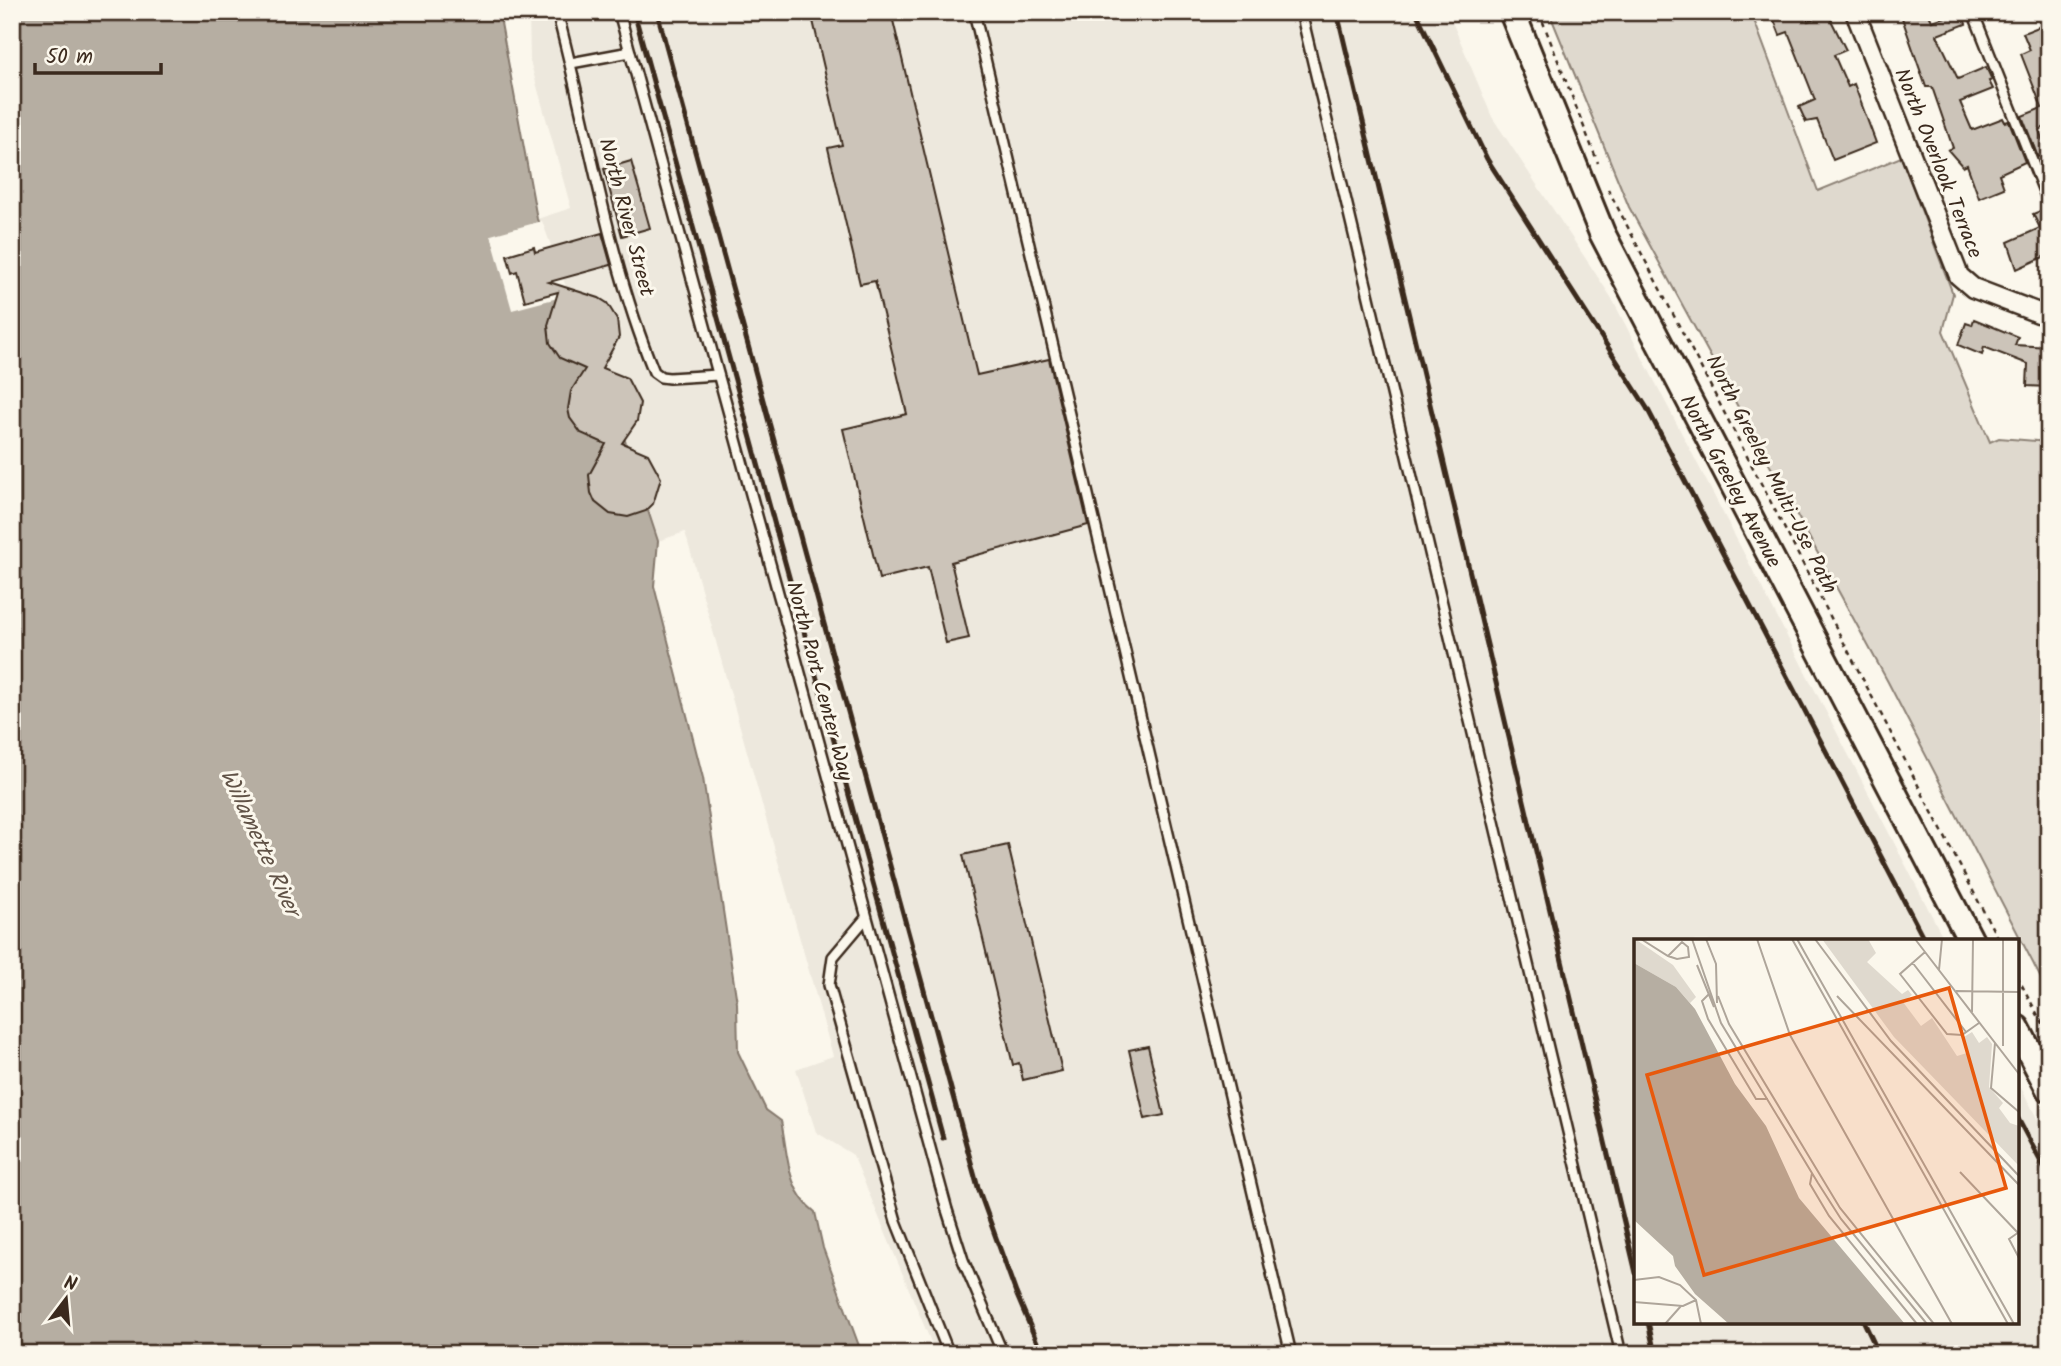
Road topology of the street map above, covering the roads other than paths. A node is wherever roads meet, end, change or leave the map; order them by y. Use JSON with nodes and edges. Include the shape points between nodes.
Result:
{"nodes":[{"id":1,"x":557,"y":12,"type":"edge"},
{"id":2,"x":619,"y":12,"type":"edge"},
{"id":3,"x":974,"y":12,"type":"edge"},
{"id":4,"x":1301,"y":12,"type":"edge"},
{"id":5,"x":1512,"y":12,"type":"edge"},
{"id":6,"x":1855,"y":12,"type":"edge"},
{"id":7,"x":1973,"y":12,"type":"edge"},
{"id":8,"x":630,"y":52,"type":"junction"},
{"id":9,"x":571,"y":63,"type":"junction"},
{"id":10,"x":2049,"y":204,"type":"edge"},
{"id":11,"x":2049,"y":317,"type":"edge"},
{"id":12,"x":718,"y":375,"type":"junction"},
{"id":13,"x":866,"y":918,"type":"junction"},
{"id":14,"x":1970,"y":939,"type":"edge"},
{"id":15,"x":2019,"y":1032,"type":"edge"},
{"id":16,"x":2049,"y":1089,"type":"edge"},
{"id":17,"x":949,"y":1354,"type":"edge"},
{"id":18,"x":1003,"y":1354,"type":"edge"},
{"id":19,"x":1292,"y":1354,"type":"edge"},
{"id":20,"x":1621,"y":1354,"type":"edge"}],
"edges":[{"from":1,"to":9,"type":"lane"},
{"from":2,"to":8,"type":"lane","name":"North Port Center Way"},
{"from":3,"to":19,"type":"lane"},
{"from":4,"to":20,"type":"lane"},
{"from":5,"to":14,"type":"main road","name":"North Greeley Avenue","via":[[1602,233]]},
{"from":6,"to":11,"type":"street","name":"North Overlook Terrace","via":[[1959,276],[1973,288]]},
{"from":7,"to":10,"type":"lane"},
{"from":8,"to":9,"type":"lane"},
{"from":8,"to":12,"type":"lane","name":"North Port Center Way"},
{"from":9,"to":12,"type":"lane","name":"North River Street","via":[[595,180],[654,372],[669,378]]},
{"from":12,"to":13,"type":"lane","name":"North Port Center Way"},
{"from":13,"to":17,"type":"lane","via":[[833,957],[829,985],[896,1221]]},
{"from":13,"to":18,"type":"lane","name":"North Port Center Way","via":[[955,1238]]},
{"from":15,"to":16,"type":"main road"}]}
